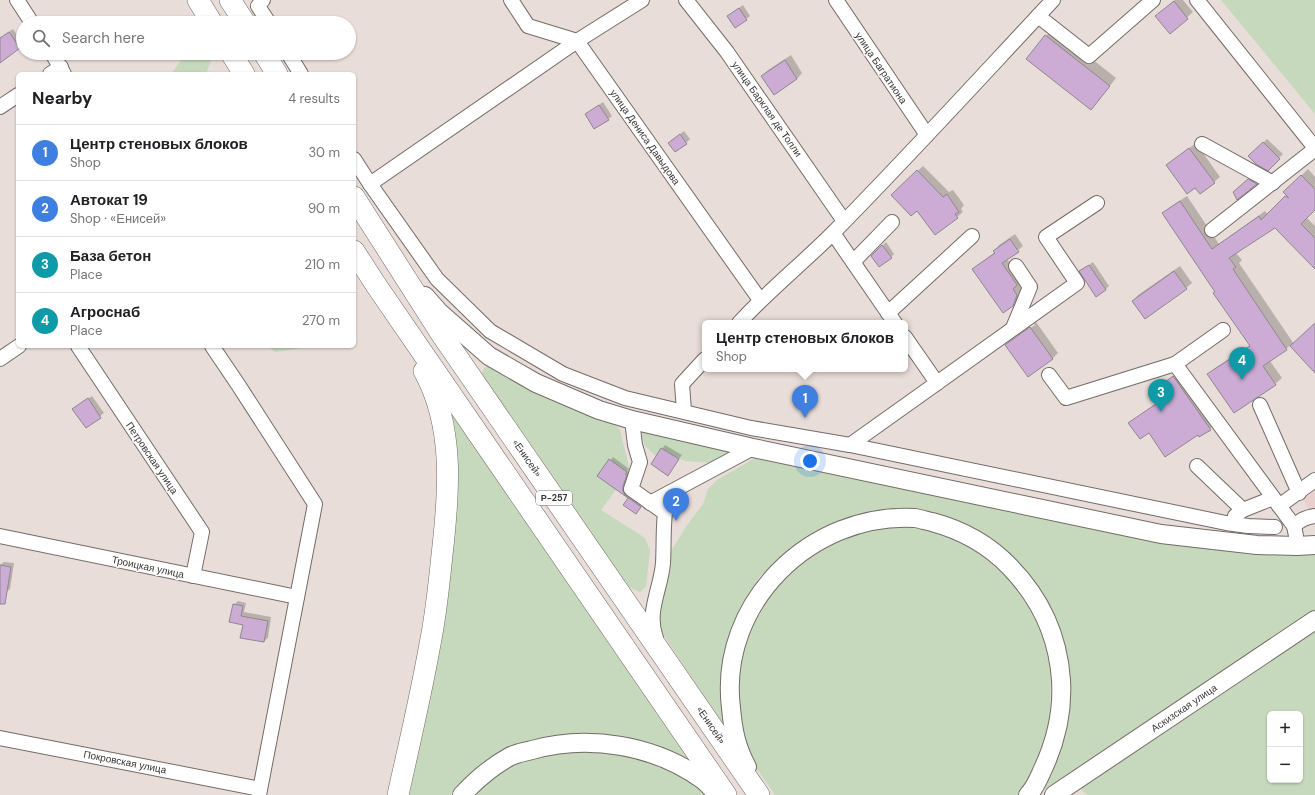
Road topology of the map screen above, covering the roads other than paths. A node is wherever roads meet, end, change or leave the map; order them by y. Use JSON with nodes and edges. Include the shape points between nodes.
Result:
{"nodes":[{"id":1,"x":17,"y":0,"type":"edge"},
{"id":2,"x":198,"y":0,"type":"edge"},
{"id":3,"x":230,"y":0,"type":"edge"},
{"id":4,"x":263,"y":0,"type":"edge"},
{"id":5,"x":511,"y":0,"type":"edge"},
{"id":6,"x":642,"y":0,"type":"edge"},
{"id":7,"x":686,"y":0,"type":"edge"},
{"id":8,"x":836,"y":0,"type":"edge"},
{"id":9,"x":1053,"y":0,"type":"edge"},
{"id":10,"x":1153,"y":0,"type":"edge"},
{"id":11,"x":1197,"y":0,"type":"edge"},
{"id":12,"x":27,"y":16,"type":"edge"},
{"id":13,"x":208,"y":16,"type":"edge"},
{"id":14,"x":240,"y":16,"type":"edge"},
{"id":15,"x":264,"y":16,"type":"edge"},
{"id":16,"x":1038,"y":16,"type":"junction"},
{"id":17,"x":577,"y":41,"type":"junction"},
{"id":18,"x":54,"y":60,"type":"edge"},
{"id":19,"x":235,"y":60,"type":"edge"},
{"id":20,"x":268,"y":60,"type":"edge"},
{"id":21,"x":292,"y":60,"type":"edge"},
{"id":22,"x":58,"y":72,"type":"edge"},
{"id":23,"x":243,"y":72,"type":"edge"},
{"id":24,"x":276,"y":72,"type":"edge"},
{"id":25,"x":300,"y":72,"type":"edge"},
{"id":26,"x":16,"y":96,"type":"edge"},
{"id":27,"x":0,"y":107,"type":"edge"},
{"id":28,"x":927,"y":136,"type":"junction"},
{"id":29,"x":1202,"y":144,"type":"dead end"},
{"id":30,"x":1315,"y":149,"type":"edge"},
{"id":31,"x":356,"y":167,"type":"edge"},
{"id":32,"x":1273,"y":182,"type":"junction"},
{"id":33,"x":362,"y":191,"type":"edge"},
{"id":34,"x":1096,"y":203,"type":"dead end"},
{"id":35,"x":844,"y":221,"type":"junction"},
{"id":36,"x":892,"y":222,"type":"dead end"},
{"id":37,"x":1212,"y":230,"type":"dead end"},
{"id":38,"x":833,"y":233,"type":"junction"},
{"id":39,"x":972,"y":236,"type":"dead end"},
{"id":40,"x":356,"y":254,"type":"edge"},
{"id":41,"x":392,"y":258,"type":"junction"},
{"id":42,"x":853,"y":262,"type":"junction"},
{"id":43,"x":1016,"y":266,"type":"dead end"},
{"id":44,"x":376,"y":285,"type":"junction"},
{"id":45,"x":760,"y":300,"type":"junction"},
{"id":46,"x":892,"y":318,"type":"edge"},
{"id":47,"x":741,"y":320,"type":"edge"},
{"id":48,"x":1013,"y":328,"type":"junction"},
{"id":49,"x":1223,"y":330,"type":"dead end"},
{"id":50,"x":908,"y":341,"type":"edge"},
{"id":51,"x":16,"y":348,"type":"edge"},
{"id":52,"x":79,"y":348,"type":"edge"},
{"id":53,"x":213,"y":348,"type":"edge"},
{"id":54,"x":0,"y":359,"type":"edge"},
{"id":55,"x":702,"y":362,"type":"edge"},
{"id":56,"x":1175,"y":364,"type":"junction"},
{"id":57,"x":1048,"y":375,"type":"dead end"},
{"id":58,"x":937,"y":383,"type":"junction"},
{"id":59,"x":1260,"y":405,"type":"dead end"},
{"id":60,"x":684,"y":411,"type":"junction"},
{"id":61,"x":632,"y":420,"type":"junction"},
{"id":62,"x":850,"y":445,"type":"junction"},
{"id":63,"x":753,"y":448,"type":"junction"},
{"id":64,"x":1197,"y":466,"type":"dead end"},
{"id":65,"x":1315,"y":480,"type":"edge"},
{"id":66,"x":1299,"y":493,"type":"junction"},
{"id":67,"x":1276,"y":502,"type":"junction"},
{"id":68,"x":650,"y":504,"type":"junction"},
{"id":69,"x":1243,"y":510,"type":"junction"},
{"id":70,"x":1315,"y":516,"type":"edge"},
{"id":71,"x":1226,"y":523,"type":"junction"},
{"id":72,"x":1294,"y":526,"type":"junction"},
{"id":73,"x":1275,"y":527,"type":"junction"},
{"id":74,"x":0,"y":536,"type":"edge"},
{"id":75,"x":1315,"y":544,"type":"edge"},
{"id":76,"x":1258,"y":545,"type":"junction"},
{"id":77,"x":1296,"y":546,"type":"junction"},
{"id":78,"x":193,"y":576,"type":"junction"},
{"id":79,"x":297,"y":597,"type":"junction"},
{"id":80,"x":1315,"y":620,"type":"edge"},
{"id":81,"x":664,"y":657,"type":"junction"},
{"id":82,"x":0,"y":738,"type":"edge"},
{"id":83,"x":256,"y":790,"type":"edge"},
{"id":84,"x":398,"y":795,"type":"edge"},
{"id":85,"x":462,"y":795,"type":"edge"},
{"id":86,"x":718,"y":795,"type":"edge"},
{"id":87,"x":726,"y":795,"type":"edge"},
{"id":88,"x":759,"y":795,"type":"edge"},
{"id":89,"x":764,"y":795,"type":"edge"},
{"id":90,"x":1028,"y":795,"type":"edge"},
{"id":91,"x":1054,"y":795,"type":"edge"}],
"edges":[{"from":1,"to":12,"type":"street"},
{"from":2,"to":13,"type":"highway"},
{"from":3,"to":14,"type":"highway"},
{"from":4,"to":15,"type":"street","via":[[258,6]]},
{"from":5,"to":17,"type":"street","via":[[528,26]]},
{"from":6,"to":17,"type":"street"},
{"from":7,"to":35,"type":"street","name":"улица Барклая де Толли","via":[[727,52]]},
{"from":8,"to":28,"type":"street","name":"улица Багратиона"},
{"from":9,"to":16,"type":"street"},
{"from":10,"to":16,"type":"street","via":[[1089,56]]},
{"from":11,"to":30,"type":"street"},
{"from":16,"to":28,"type":"street"},
{"from":17,"to":33,"type":"street"},
{"from":17,"to":45,"type":"street","name":"улица Дениса Давыдова"},
{"from":18,"to":22,"type":"street"},
{"from":19,"to":23,"type":"highway"},
{"from":20,"to":24,"type":"highway"},
{"from":21,"to":25,"type":"street"},
{"from":26,"to":27,"type":"street"},
{"from":28,"to":35,"type":"street"},
{"from":29,"to":32,"type":"street"},
{"from":30,"to":32,"type":"street"},
{"from":31,"to":33,"type":"street"},
{"from":32,"to":37,"type":"street"},
{"from":33,"to":41,"type":"highway","name":"«Енисей»","number":"Р-257"},
{"from":33,"to":60,"type":"street","via":[[436,279],[490,331],[563,374],[625,398]]},
{"from":34,"to":48,"type":"street","via":[[1046,237],[1077,283]]},
{"from":35,"to":38,"type":"street"},
{"from":36,"to":42,"type":"street"},
{"from":38,"to":42,"type":"street"},
{"from":38,"to":45,"type":"street"},
{"from":39,"to":46,"type":"street"},
{"from":40,"to":44,"type":"highway","number":"Р-257"},
{"from":41,"to":61,"type":"main road","via":[[439,312],[489,356],[536,383],[599,410]]},
{"from":41,"to":81,"type":"highway","name":"«Енисей»","number":"Р-257","via":[[442,335]]},
{"from":42,"to":46,"type":"street"},
{"from":43,"to":48,"type":"street","via":[[1030,287]]},
{"from":44,"to":84,"type":"highway","via":[[431,385],[441,419],[448,464],[447,510],[430,645]]},
{"from":44,"to":87,"type":"highway","number":"Р-257"},
{"from":45,"to":47,"type":"street"},
{"from":48,"to":58,"type":"street"},
{"from":49,"to":56,"type":"street"},
{"from":50,"to":58,"type":"street"},
{"from":51,"to":54,"type":"street"},
{"from":52,"to":78,"type":"street","name":"Петровская улица","via":[[202,532]]},
{"from":53,"to":79,"type":"street","via":[[315,504]]},
{"from":55,"to":60,"type":"street","via":[[682,384]]},
{"from":56,"to":57,"type":"street","via":[[1066,398]]},
{"from":56,"to":67,"type":"street"},
{"from":58,"to":62,"type":"street"},
{"from":59,"to":66,"type":"street"},
{"from":60,"to":62,"type":"street","via":[[751,428]]},
{"from":61,"to":63,"type":"main road"},
{"from":61,"to":68,"type":"street","via":[[640,462],[631,489]]},
{"from":62,"to":71,"type":"street"},
{"from":63,"to":68,"type":"street"},
{"from":63,"to":76,"type":"main road","via":[[1161,534]]},
{"from":64,"to":69,"type":"street"},
{"from":65,"to":66,"type":"street"},
{"from":66,"to":67,"type":"street"},
{"from":67,"to":69,"type":"street"},
{"from":67,"to":72,"type":"street"},
{"from":67,"to":73,"type":"street","via":[[1278,518]]},
{"from":68,"to":81,"type":"street","via":[[665,513],[663,564],[652,618],[653,631]]},
{"from":69,"to":71,"type":"street"},
{"from":70,"to":72,"type":"street","via":[[1307,517]]},
{"from":71,"to":73,"type":"street"},
{"from":72,"to":77,"type":"street"},
{"from":73,"to":76,"type":"street"},
{"from":74,"to":78,"type":"street","name":"Троицкая улица"},
{"from":75,"to":77,"type":"main road"},
{"from":76,"to":77,"type":"main road"},
{"from":78,"to":79,"type":"street","name":"Троицкая улица"},
{"from":79,"to":83,"type":"street"},
{"from":80,"to":91,"type":"main road","name":"Аскизская улица"},
{"from":81,"to":88,"type":"highway","name":"«Енисей»","number":"Р-257"},
{"from":82,"to":83,"type":"street","name":"Покровская улица"},
{"from":85,"to":86,"type":"main road","via":[[478,778],[510,756],[549,745],[588,742],[631,747],[672,762],[704,780]]},
{"from":89,"to":90,"type":"main road","via":[[740,754],[733,728],[729,692],[736,643],[750,610],[770,580],[808,547],[833,533],[888,518],[917,518],[947,526],[975,540],[1001,558],[1022,580],[1040,606],[1053,634],[1060,664],[1062,696],[1058,727],[1049,756],[1033,790]]}]}
